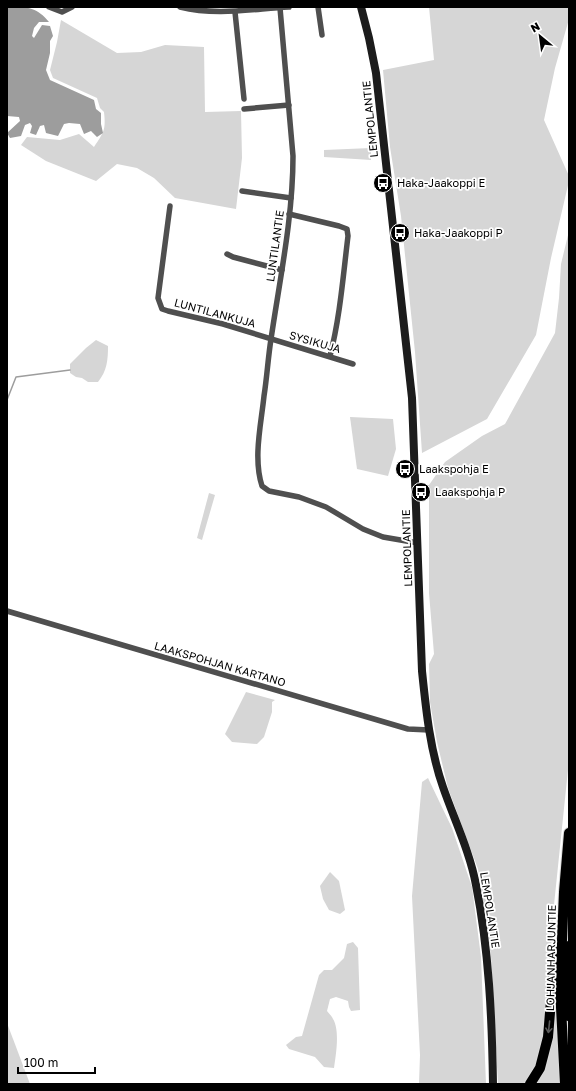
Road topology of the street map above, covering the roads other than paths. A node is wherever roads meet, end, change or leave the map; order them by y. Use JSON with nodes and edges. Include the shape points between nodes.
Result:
{"nodes":[{"id":1,"x":50,"y":7,"type":"edge"},
{"id":2,"x":72,"y":7,"type":"edge"},
{"id":3,"x":180,"y":7,"type":"edge"},
{"id":4,"x":289,"y":7,"type":"edge"},
{"id":5,"x":318,"y":7,"type":"edge"},
{"id":6,"x":361,"y":7,"type":"edge"},
{"id":7,"x":280,"y":8,"type":"edge"},
{"id":8,"x":235,"y":12,"type":"junction"},
{"id":9,"x":322,"y":35,"type":"dead end"},
{"id":10,"x":244,"y":99,"type":"dead end"},
{"id":11,"x":288,"y":105,"type":"junction"},
{"id":12,"x":244,"y":110,"type":"dead end"},
{"id":13,"x":242,"y":191,"type":"dead end"},
{"id":14,"x":291,"y":198,"type":"junction"},
{"id":15,"x":170,"y":206,"type":"dead end"},
{"id":16,"x":289,"y":214,"type":"junction"},
{"id":17,"x":227,"y":254,"type":"dead end"},
{"id":18,"x":282,"y":270,"type":"junction"},
{"id":19,"x":271,"y":339,"type":"junction"},
{"id":20,"x":330,"y":356,"type":"junction"},
{"id":21,"x":353,"y":364,"type":"dead end"},
{"id":22,"x":418,"y":543,"type":"junction"},
{"id":23,"x":7,"y":612,"type":"edge"},
{"id":24,"x":429,"y":730,"type":"junction"},
{"id":25,"x":569,"y":833,"type":"edge"},
{"id":26,"x":564,"y":892,"type":"junction"},
{"id":27,"x":569,"y":946,"type":"edge"},
{"id":28,"x":569,"y":1046,"type":"edge"},
{"id":29,"x":493,"y":1084,"type":"edge"},
{"id":30,"x":530,"y":1084,"type":"edge"},
{"id":31,"x":565,"y":1084,"type":"edge"}],
"edges":[{"from":1,"to":2,"type":"street","via":[[62,12]]},
{"from":3,"to":8,"type":"street","via":[[210,12]]},
{"from":4,"to":7,"type":"street"},
{"from":5,"to":9,"type":"street"},
{"from":6,"to":22,"type":"street","name":"LEMPOLANTIE","via":[[376,73],[409,362]]},
{"from":7,"to":8,"type":"street"},
{"from":7,"to":11,"type":"street","name":"LUNTILANTIE"},
{"from":8,"to":10,"type":"street"},
{"from":11,"to":12,"type":"street"},
{"from":11,"to":14,"type":"street","name":"LUNTILANTIE","via":[[293,156]]},
{"from":13,"to":14,"type":"street"},
{"from":14,"to":16,"type":"street","name":"LUNTILANTIE"},
{"from":15,"to":19,"type":"street","name":"LUNTILANKUJA","via":[[158,298],[162,309]]},
{"from":16,"to":18,"type":"street","name":"LUNTILANTIE"},
{"from":16,"to":20,"type":"street","via":[[347,229],[342,292]]},
{"from":17,"to":18,"type":"street"},
{"from":18,"to":19,"type":"street","name":"LUNTILANTIE"},
{"from":19,"to":20,"type":"street","name":"SYSIKUJA"},
{"from":19,"to":22,"type":"street","name":"LUNTILANTIE","via":[[258,446],[262,486],[269,491],[300,497],[326,507],[363,529],[383,537]]},
{"from":20,"to":21,"type":"street","name":"SYSIKUJA"},
{"from":22,"to":24,"type":"street","name":"LEMPOLANTIE","via":[[422,671]]},
{"from":23,"to":24,"type":"street","name":"LAAKSPOHJAN KARTANO","via":[[408,729]]},
{"from":24,"to":29,"type":"street","name":"LEMPOLANTIE","via":[[442,786],[476,883],[487,970]]},
{"from":25,"to":26,"type":"highway","name":"LOHJANHARJUNTIE"},
{"from":26,"to":30,"type":"highway","one_way":true,"via":[[559,909],[548,1037],[540,1068]]},
{"from":26,"to":31,"type":"highway","name":"LOHJANHARJUNTIE","via":[[560,988]]},
{"from":27,"to":28,"type":"highway","name":"LOHJANHARJUNTIE"}]}
